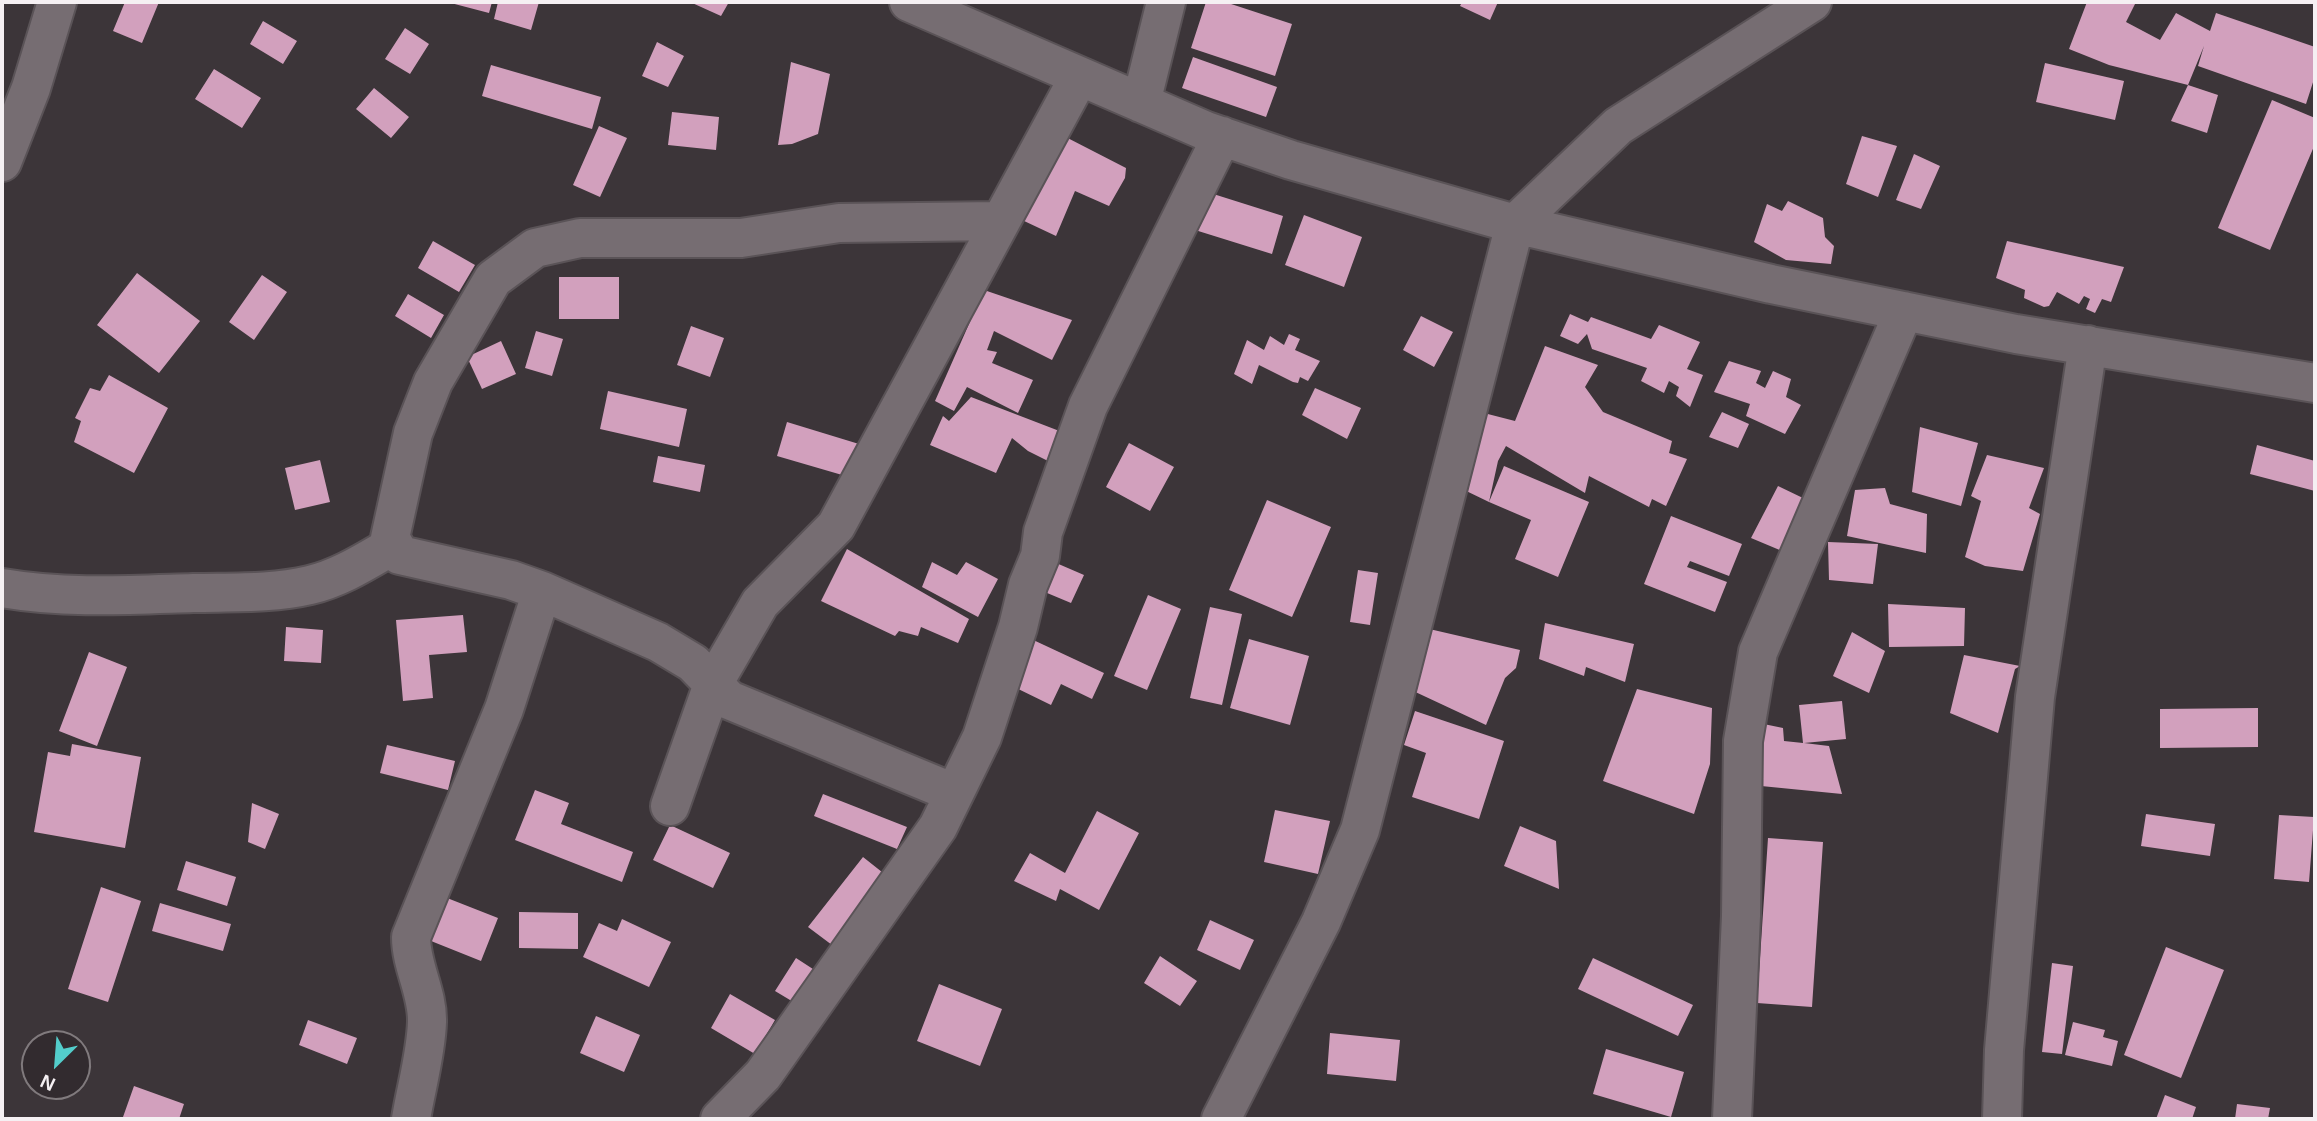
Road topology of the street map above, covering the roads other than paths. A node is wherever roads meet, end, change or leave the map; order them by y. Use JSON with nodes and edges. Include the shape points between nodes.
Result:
{"nodes":[{"id":1,"x":57,"y":2,"type":"edge"},
{"id":2,"x":909,"y":2,"type":"edge"},
{"id":3,"x":1166,"y":2,"type":"edge"},
{"id":4,"x":1812,"y":2,"type":"edge"},
{"id":5,"x":1079,"y":76,"type":"junction"},
{"id":6,"x":1141,"y":103,"type":"junction"},
{"id":7,"x":1222,"y":136,"type":"junction"},
{"id":8,"x":2,"y":162,"type":"edge"},
{"id":9,"x":999,"y":221,"type":"junction"},
{"id":10,"x":1515,"y":224,"type":"junction"},
{"id":11,"x":1904,"y":311,"type":"junction"},
{"id":12,"x":2088,"y":345,"type":"junction"},
{"id":13,"x":2315,"y":383,"type":"edge"},
{"id":14,"x":392,"y":546,"type":"junction"},
{"id":15,"x":2,"y":588,"type":"edge"},
{"id":16,"x":542,"y":591,"type":"junction"},
{"id":17,"x":713,"y":684,"type":"junction"},
{"id":18,"x":954,"y":793,"type":"junction"},
{"id":19,"x":670,"y":806,"type":"dead end"},
{"id":20,"x":411,"y":1119,"type":"edge"},
{"id":21,"x":720,"y":1119,"type":"edge"},
{"id":22,"x":1221,"y":1119,"type":"edge"},
{"id":23,"x":1732,"y":1119,"type":"edge"},
{"id":24,"x":2002,"y":1119,"type":"edge"}],
"edges":[{"from":1,"to":8,"type":"street"},
{"from":2,"to":5,"type":"street"},
{"from":3,"to":6,"type":"street"},
{"from":4,"to":10,"type":"street","via":[[1618,126]]},
{"from":5,"to":6,"type":"street"},
{"from":5,"to":9,"type":"street"},
{"from":6,"to":7,"type":"street"},
{"from":7,"to":10,"type":"street","via":[[1375,186]]},
{"from":7,"to":18,"type":"street","via":[[1088,406],[1043,532],[1041,556],[982,737]]},
{"from":9,"to":14,"type":"street","via":[[839,223],[741,238],[580,238],[535,248],[493,279],[433,382],[413,433]]},
{"from":9,"to":17,"type":"street","via":[[836,526],[760,603]]},
{"from":10,"to":11,"type":"street"},
{"from":10,"to":22,"type":"street","via":[[1360,830],[1321,922]]},
{"from":11,"to":12,"type":"street"},
{"from":11,"to":23,"type":"street","via":[[1758,652],[1743,741]]},
{"from":12,"to":13,"type":"street"},
{"from":12,"to":24,"type":"street","via":[[2035,697]]},
{"from":14,"to":15,"type":"street","via":[[348,572],[311,585],[270,591],[115,597]]},
{"from":14,"to":16,"type":"street","via":[[400,555]]},
{"from":16,"to":17,"type":"street","via":[[658,642],[693,663]]},
{"from":16,"to":20,"type":"street","via":[[504,709],[411,937],[411,956],[428,1021]]},
{"from":17,"to":18,"type":"street","via":[[729,700]]},
{"from":17,"to":19,"type":"street"},
{"from":18,"to":21,"type":"street","via":[[938,827],[771,1064]]}]}
